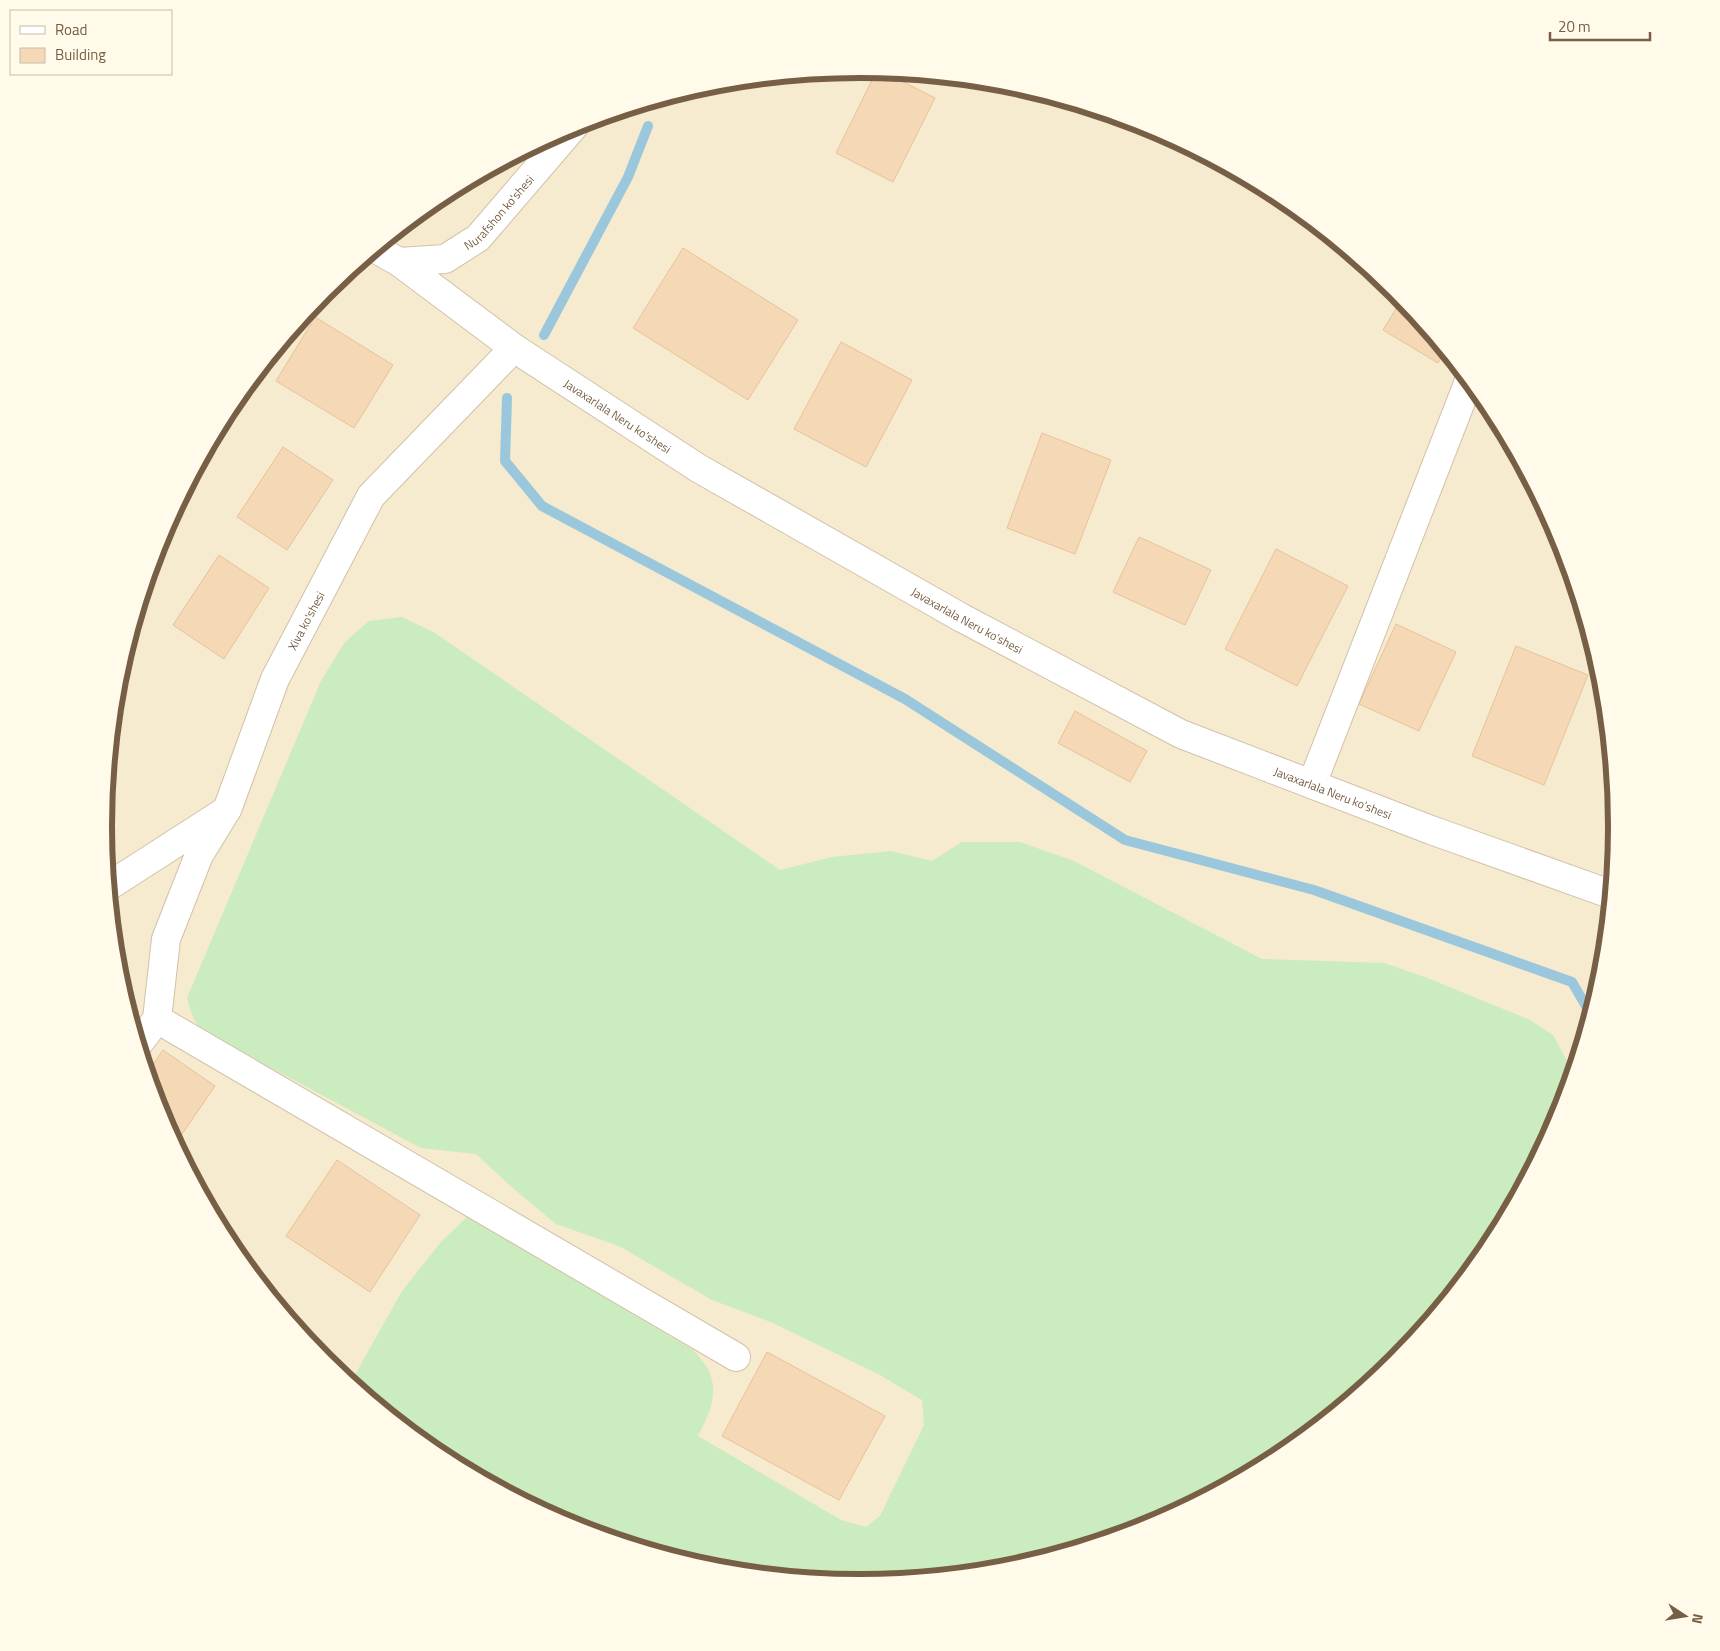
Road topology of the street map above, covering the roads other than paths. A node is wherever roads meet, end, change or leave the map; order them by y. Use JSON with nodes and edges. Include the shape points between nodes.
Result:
{"nodes":[{"id":1,"x":563,"y":139,"type":"edge"},
{"id":2,"x":387,"y":255,"type":"edge"},
{"id":3,"x":514,"y":348,"type":"junction"},
{"id":4,"x":1466,"y":388,"type":"edge"},
{"id":5,"x":1312,"y":784,"type":"junction"},
{"id":6,"x":227,"y":810,"type":"junction"},
{"id":7,"x":115,"y":882,"type":"edge"},
{"id":8,"x":1605,"y":892,"type":"edge"},
{"id":9,"x":157,"y":1019,"type":"junction"},
{"id":10,"x":143,"y":1038,"type":"edge"},
{"id":11,"x":736,"y":1357,"type":"dead end"}],
"edges":[{"from":1,"to":2,"type":"street","name":"Nurafshon ko'shesi","via":[[478,238],[445,259]]},
{"from":2,"to":3,"type":"street","name":"Javaxarlala Neru ko'shesi"},
{"from":3,"to":5,"type":"street","name":"Javaxarlala Neru ko'shesi","via":[[698,468],[962,618],[1182,734]]},
{"from":3,"to":6,"type":"street","name":"Xiva ko'shesi","via":[[371,496],[275,679]]},
{"from":4,"to":5,"type":"street"},
{"from":5,"to":8,"type":"street","name":"Javaxarlala Neru ko'shesi"},
{"from":6,"to":7,"type":"street"},
{"from":6,"to":9,"type":"street","name":"Xiva ko'shesi","via":[[199,855],[166,939]]},
{"from":9,"to":10,"type":"street"},
{"from":9,"to":11,"type":"street"}]}
